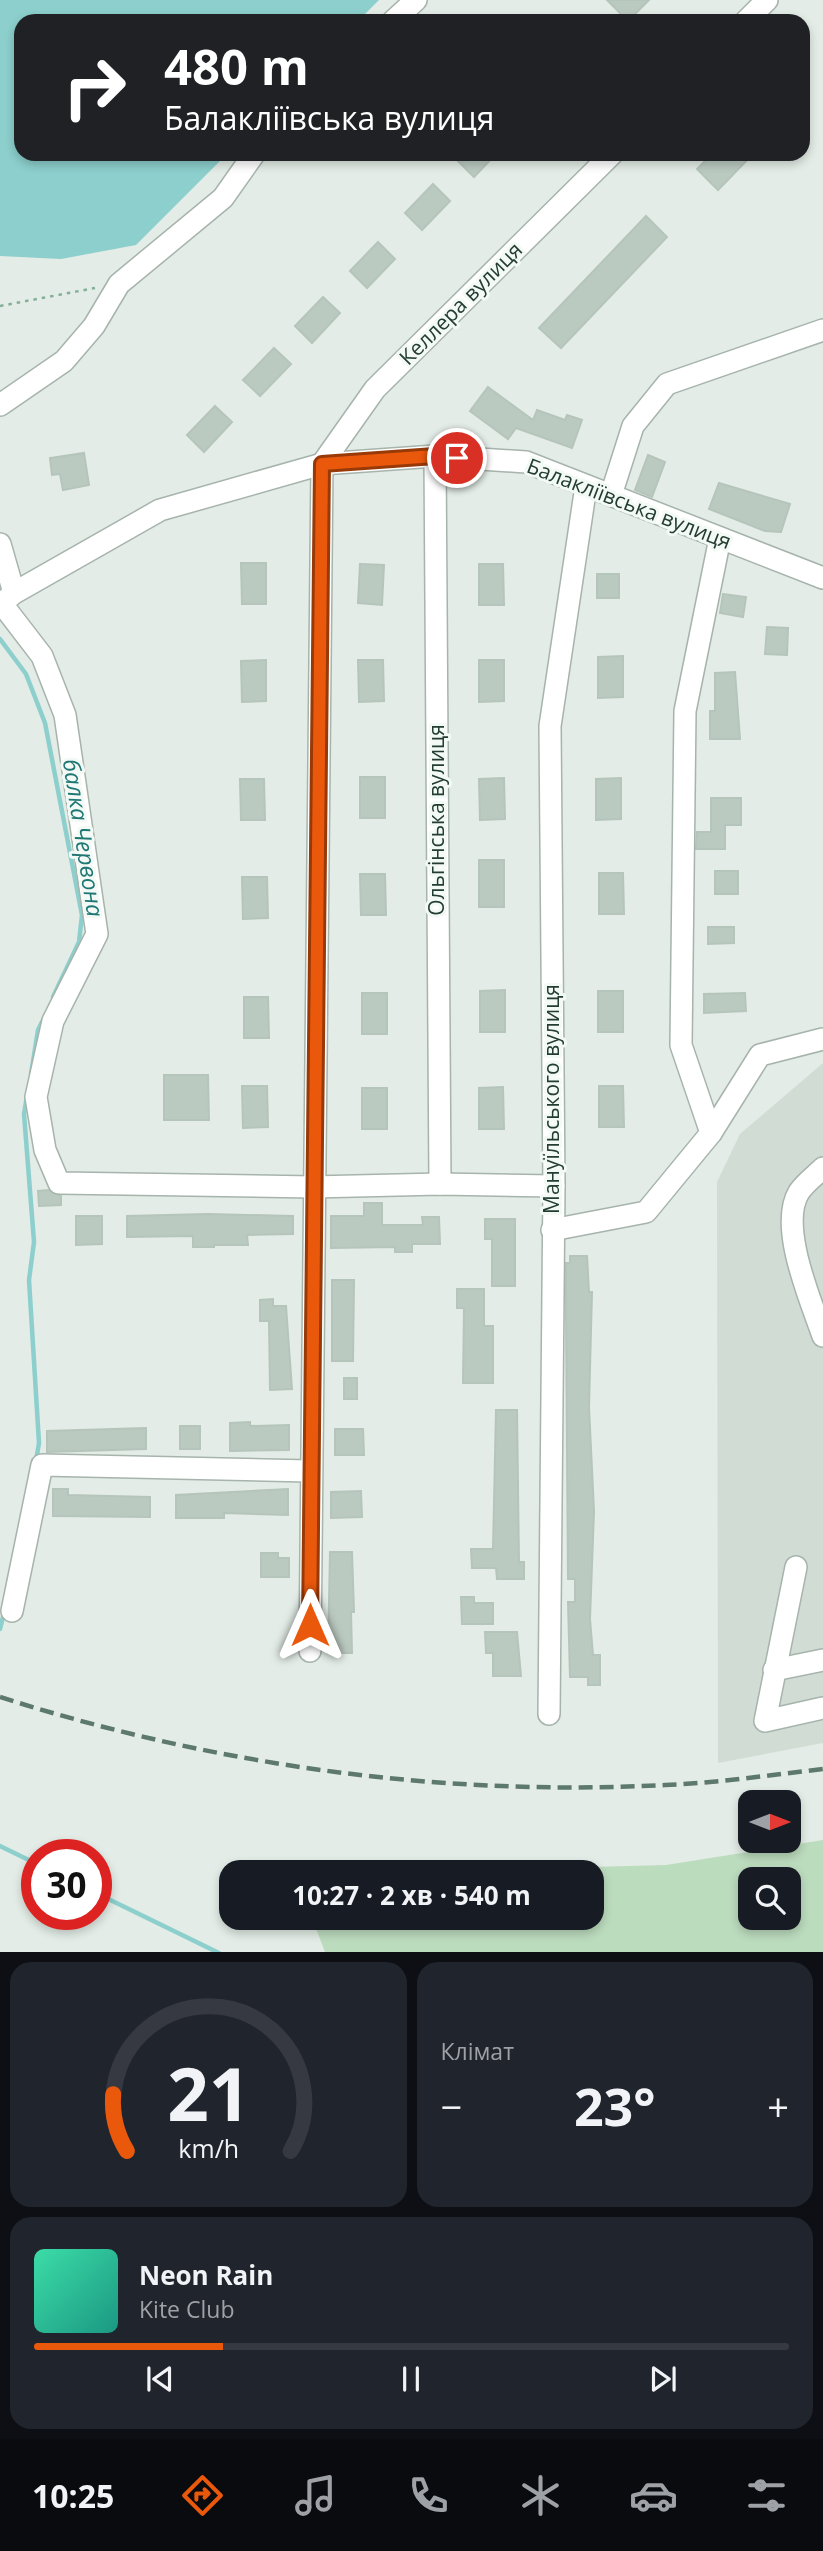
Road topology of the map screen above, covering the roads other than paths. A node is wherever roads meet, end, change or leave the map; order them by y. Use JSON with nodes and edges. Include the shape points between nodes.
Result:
{"nodes":[{"id":1,"x":416,"y":0,"type":"edge"},
{"id":2,"x":767,"y":0,"type":"edge"},
{"id":3,"x":401,"y":14,"type":"edge"},
{"id":4,"x":753,"y":14,"type":"edge"},
{"id":5,"x":249,"y":161,"type":"edge"},
{"id":6,"x":605,"y":161,"type":"edge"},
{"id":7,"x":823,"y":330,"type":"edge"},
{"id":8,"x":0,"y":405,"type":"edge"},
{"id":9,"x":435,"y":456,"type":"junction"},
{"id":10,"x":322,"y":464,"type":"junction"},
{"id":11,"x":586,"y":486,"type":"junction"},
{"id":12,"x":611,"y":495,"type":"junction"},
{"id":13,"x":720,"y":538,"type":"junction"},
{"id":14,"x":0,"y":544,"type":"edge"},
{"id":15,"x":823,"y":578,"type":"edge"},
{"id":16,"x":5,"y":601,"type":"edge"},
{"id":17,"x":823,"y":1039,"type":"edge"},
{"id":18,"x":711,"y":1133,"type":"junction"},
{"id":19,"x":823,"y":1168,"type":"edge"},
{"id":20,"x":440,"y":1184,"type":"junction"},
{"id":21,"x":554,"y":1186,"type":"junction"},
{"id":22,"x":313,"y":1188,"type":"junction"},
{"id":23,"x":552,"y":1230,"type":"junction"},
{"id":24,"x":823,"y":1336,"type":"edge"},
{"id":25,"x":310,"y":1471,"type":"junction"},
{"id":26,"x":796,"y":1567,"type":"dead end"},
{"id":27,"x":12,"y":1611,"type":"dead end"},
{"id":28,"x":310,"y":1651,"type":"dead end"},
{"id":29,"x":823,"y":1660,"type":"edge"},
{"id":30,"x":774,"y":1671,"type":"junction"},
{"id":31,"x":823,"y":1708,"type":"edge"},
{"id":32,"x":549,"y":1714,"type":"dead end"}],
"edges":[{"from":1,"to":3,"type":"street"},
{"from":2,"to":4,"type":"street"},
{"from":5,"to":8,"type":"street","via":[[223,198],[119,284],[94,326],[64,361]]},
{"from":6,"to":10,"type":"street","name":"Келлера вулиця","via":[[375,388]]},
{"from":7,"to":12,"type":"street","via":[[667,384],[632,426]]},
{"from":9,"to":10,"type":"street","name":"Балакліївська вулиця"},
{"from":9,"to":11,"type":"street","name":"Балакліївська вулиця","via":[[526,462]]},
{"from":9,"to":20,"type":"street","name":"Ольгінська вулиця"},
{"from":10,"to":16,"type":"street","name":"Балакліївська вулиця","via":[[160,510]]},
{"from":10,"to":22,"type":"street"},
{"from":11,"to":12,"type":"street","name":"Балакліївська вулиця"},
{"from":11,"to":21,"type":"street","name":"Мануїльського вулиця","via":[[550,726]]},
{"from":12,"to":13,"type":"street","name":"Балакліївська вулиця"},
{"from":13,"to":15,"type":"street","name":"Балакліївська вулиця"},
{"from":13,"to":18,"type":"street","via":[[685,710],[681,1045]]},
{"from":14,"to":16,"type":"street"},
{"from":16,"to":22,"type":"street","via":[[42,656],[65,715],[97,934],[53,1021],[36,1097],[45,1150],[59,1183]]},
{"from":17,"to":18,"type":"street","via":[[761,1055]]},
{"from":18,"to":23,"type":"street","via":[[646,1212]]},
{"from":19,"to":24,"type":"street","via":[[799,1192],[792,1226],[797,1263]]},
{"from":20,"to":21,"type":"street"},
{"from":20,"to":22,"type":"street"},
{"from":21,"to":23,"type":"street","name":"Мануїльського вулиця"},
{"from":22,"to":25,"type":"street"},
{"from":23,"to":32,"type":"street","name":"Мануїльського вулиця"},
{"from":25,"to":27,"type":"street","via":[[42,1465]]},
{"from":25,"to":28,"type":"street"},
{"from":26,"to":30,"type":"street"},
{"from":29,"to":30,"type":"street"},
{"from":30,"to":31,"type":"street","via":[[765,1721]]}]}
